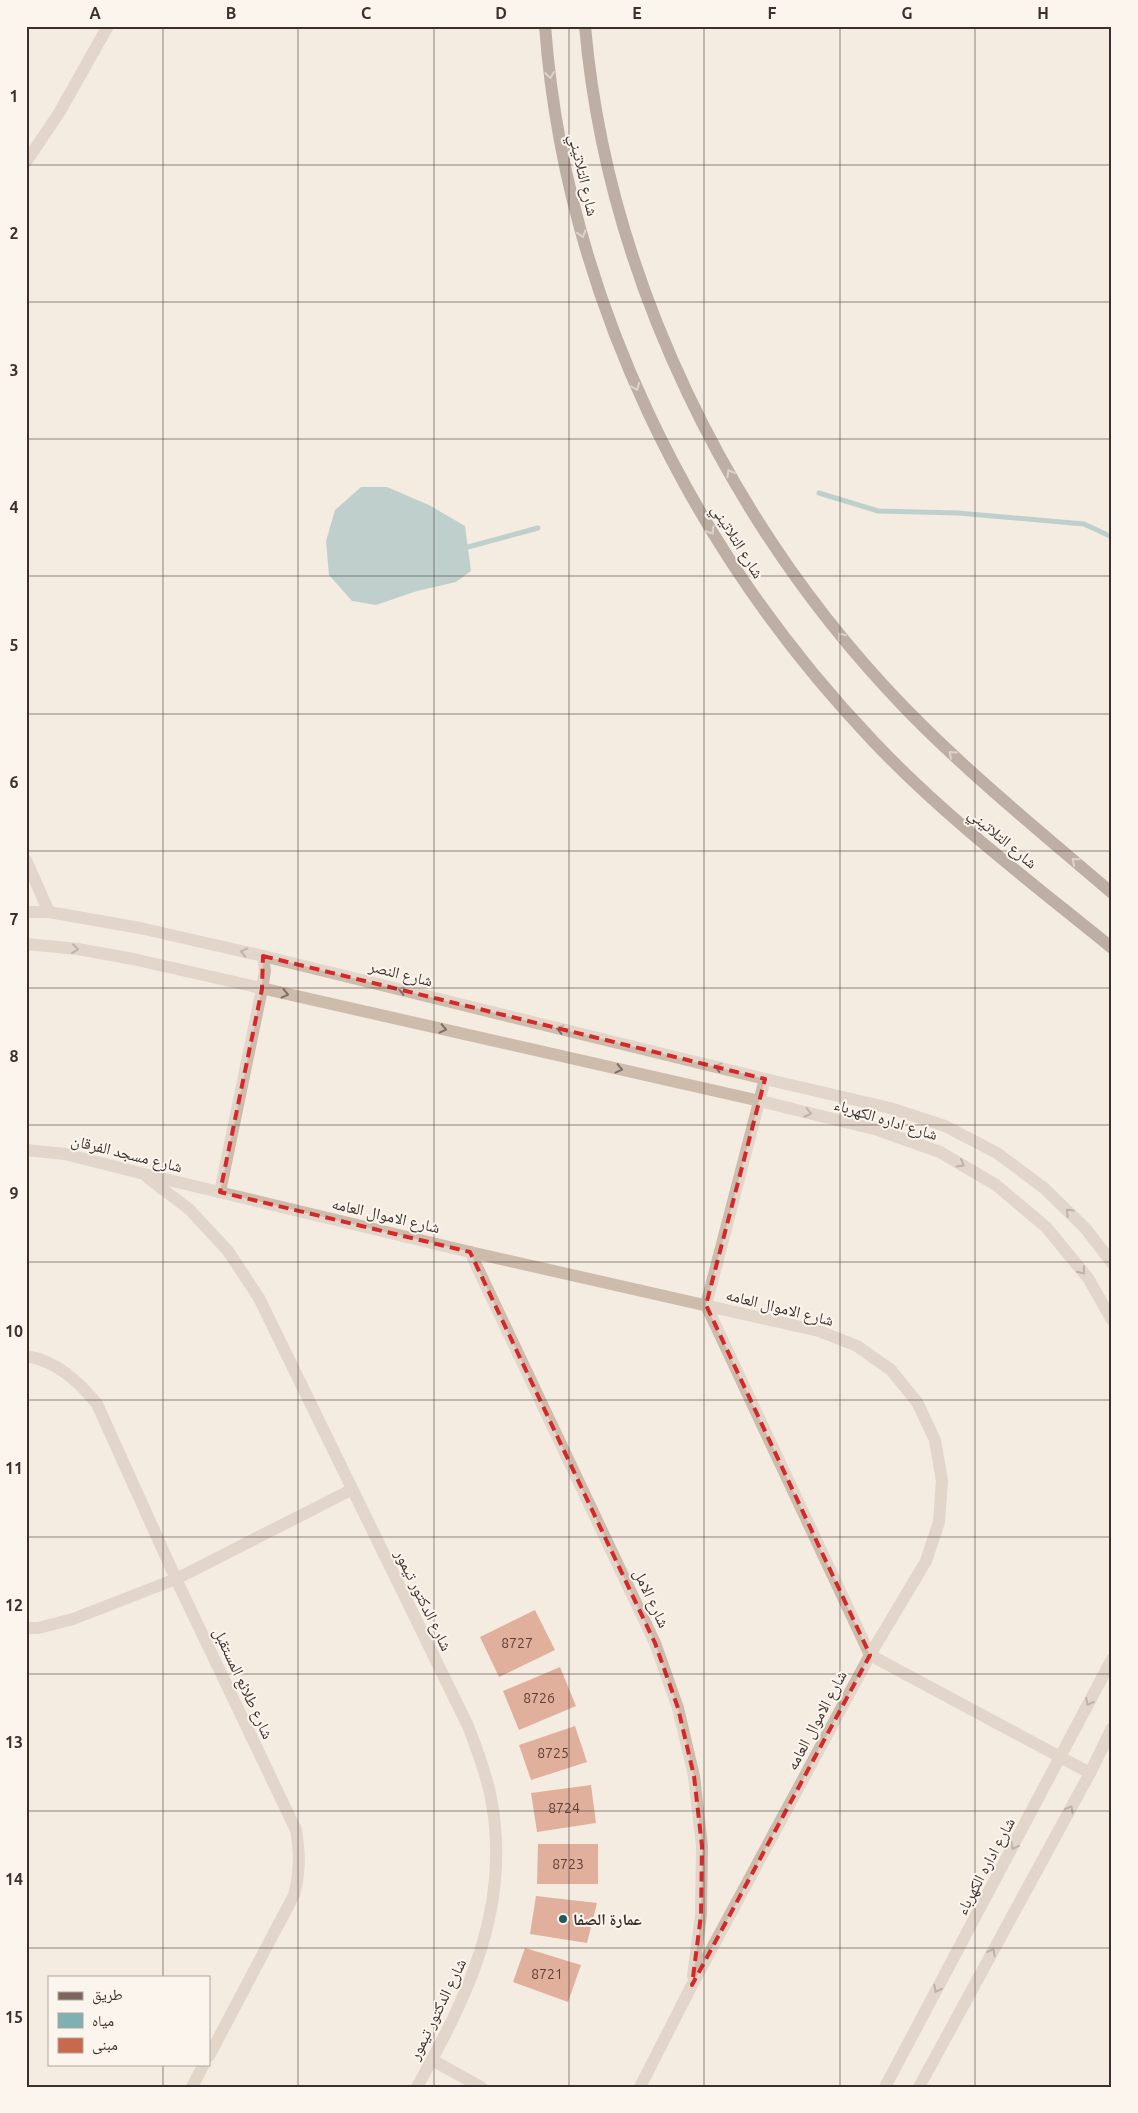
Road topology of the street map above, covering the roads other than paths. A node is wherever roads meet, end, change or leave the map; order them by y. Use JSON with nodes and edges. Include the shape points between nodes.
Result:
{"nodes":[{"id":1,"x":108,"y":26,"type":"edge"},
{"id":2,"x":545,"y":26,"type":"edge"},
{"id":3,"x":585,"y":26,"type":"edge"},
{"id":4,"x":26,"y":162,"type":"edge"},
{"id":5,"x":26,"y":860,"type":"edge"},
{"id":6,"x":1112,"y":893,"type":"edge"},
{"id":7,"x":26,"y":912,"type":"edge"},
{"id":8,"x":49,"y":912,"type":"junction"},
{"id":9,"x":26,"y":944,"type":"edge"},
{"id":10,"x":1112,"y":948,"type":"edge"},
{"id":11,"x":263,"y":956,"type":"junction"},
{"id":12,"x":262,"y":988,"type":"junction"},
{"id":13,"x":765,"y":1079,"type":"junction"},
{"id":14,"x":760,"y":1101,"type":"junction"},
{"id":15,"x":26,"y":1150,"type":"edge"},
{"id":16,"x":144,"y":1174,"type":"junction"},
{"id":17,"x":220,"y":1192,"type":"junction"},
{"id":18,"x":470,"y":1252,"type":"junction"},
{"id":19,"x":1112,"y":1263,"type":"edge"},
{"id":20,"x":706,"y":1305,"type":"junction"},
{"id":21,"x":1112,"y":1320,"type":"edge"},
{"id":22,"x":26,"y":1356,"type":"edge"},
{"id":23,"x":351,"y":1490,"type":"junction"},
{"id":24,"x":176,"y":1578,"type":"junction"},
{"id":25,"x":26,"y":1628,"type":"edge"},
{"id":26,"x":870,"y":1655,"type":"junction"},
{"id":27,"x":1112,"y":1659,"type":"edge"},
{"id":28,"x":1112,"y":1728,"type":"edge"},
{"id":29,"x":1061,"y":1758,"type":"junction"},
{"id":30,"x":1090,"y":1773,"type":"junction"},
{"id":31,"x":692,"y":1985,"type":"junction"},
{"id":32,"x":210,"y":2054,"type":"edge"},
{"id":33,"x":432,"y":2060,"type":"junction"},
{"id":34,"x":203,"y":2066,"type":"edge"},
{"id":35,"x":192,"y":2087,"type":"edge"},
{"id":36,"x":417,"y":2087,"type":"edge"},
{"id":37,"x":481,"y":2087,"type":"edge"},
{"id":38,"x":640,"y":2087,"type":"edge"},
{"id":39,"x":886,"y":2087,"type":"edge"},
{"id":40,"x":918,"y":2087,"type":"edge"}],
"edges":[{"from":1,"to":4,"type":"street","via":[[59,113]]},
{"from":2,"to":10,"type":"main road","name":"شارع التلاتيني","one_way":true,"via":[[563,163],[595,280],[650,416],[725,553],[795,652],[875,744],[963,826]]},
{"from":6,"to":3,"type":"main road","name":"شارع التلاتيني","one_way":true,"via":[[945,748],[878,679],[828,621],[732,478],[680,375],[637,268],[606,158]]},
{"from":5,"to":8,"type":"street"},
{"from":7,"to":8,"type":"street","name":"شارع النصر"},
{"from":11,"to":8,"type":"street","name":"شارع النصر","one_way":true,"via":[[140,928]]},
{"from":9,"to":12,"type":"street","one_way":true,"via":[[78,949]]},
{"from":11,"to":12,"type":"street"},
{"from":13,"to":11,"type":"street","name":"شارع النصر","one_way":true},
{"from":12,"to":14,"type":"street","one_way":true},
{"from":12,"to":17,"type":"street"},
{"from":13,"to":14,"type":"street"},
{"from":19,"to":13,"type":"street","name":"شارع اداره الكهرباء","one_way":true,"via":[[1086,1229],[1044,1188],[997,1153],[945,1126],[890,1108]]},
{"from":14,"to":20,"type":"street"},
{"from":14,"to":21,"type":"street","name":"شارع اداره الكهرباء","one_way":true,"via":[[887,1133],[940,1152],[996,1185],[1046,1227],[1088,1278]]},
{"from":15,"to":16,"type":"street","name":"شارع مسجد الفرقان","via":[[65,1154]]},
{"from":16,"to":17,"type":"street","name":"شارع مسجد الفرقان"},
{"from":16,"to":23,"type":"street","name":"شارع الدكتور تيمور","via":[[189,1209],[228,1250],[259,1298]]},
{"from":17,"to":18,"type":"street","name":"شارع الاموال العامه"},
{"from":18,"to":20,"type":"street","name":"شارع الاموال العامه"},
{"from":18,"to":31,"type":"street","name":"شارع الامل","via":[[655,1643],[678,1708],[694,1776],[702,1846],[701,1916]]},
{"from":20,"to":26,"type":"street"},
{"from":20,"to":26,"type":"street","name":"شارع الاموال العامه","via":[[819,1330],[857,1346],[891,1370],[917,1402],[934,1440],[941,1472],[939,1522],[926,1561]]},
{"from":22,"to":24,"type":"street","name":"شارع طلائع المستقبل","via":[[60,1368],[80,1384],[96,1404]]},
{"from":23,"to":24,"type":"street"},
{"from":23,"to":33,"type":"street","name":"شارع الدكتور تيمور","via":[[468,1726],[482,1762],[491,1799],[496,1837],[496,1876],[491,1914],[482,1952],[468,1987]]},
{"from":24,"to":25,"type":"street","via":[[73,1619]]},
{"from":24,"to":32,"type":"street","name":"شارع طلائع المستقبل","via":[[296,1830],[300,1852],[300,1874],[294,1895]]},
{"from":26,"to":29,"type":"street"},
{"from":26,"to":31,"type":"street","name":"شارع الاموال العامه"},
{"from":27,"to":29,"type":"street","name":"شارع اداره الكهرباء","one_way":true},
{"from":28,"to":30,"type":"street"},
{"from":29,"to":30,"type":"street"},
{"from":29,"to":39,"type":"street","name":"شارع اداره الكهرباء","one_way":true},
{"from":40,"to":30,"type":"street","one_way":true},
{"from":31,"to":38,"type":"street","name":"شارع الاموال العامه"},
{"from":33,"to":36,"type":"street","name":"شارع الدكتور تيمور"},
{"from":33,"to":37,"type":"street"},
{"from":34,"to":35,"type":"street"}]}
